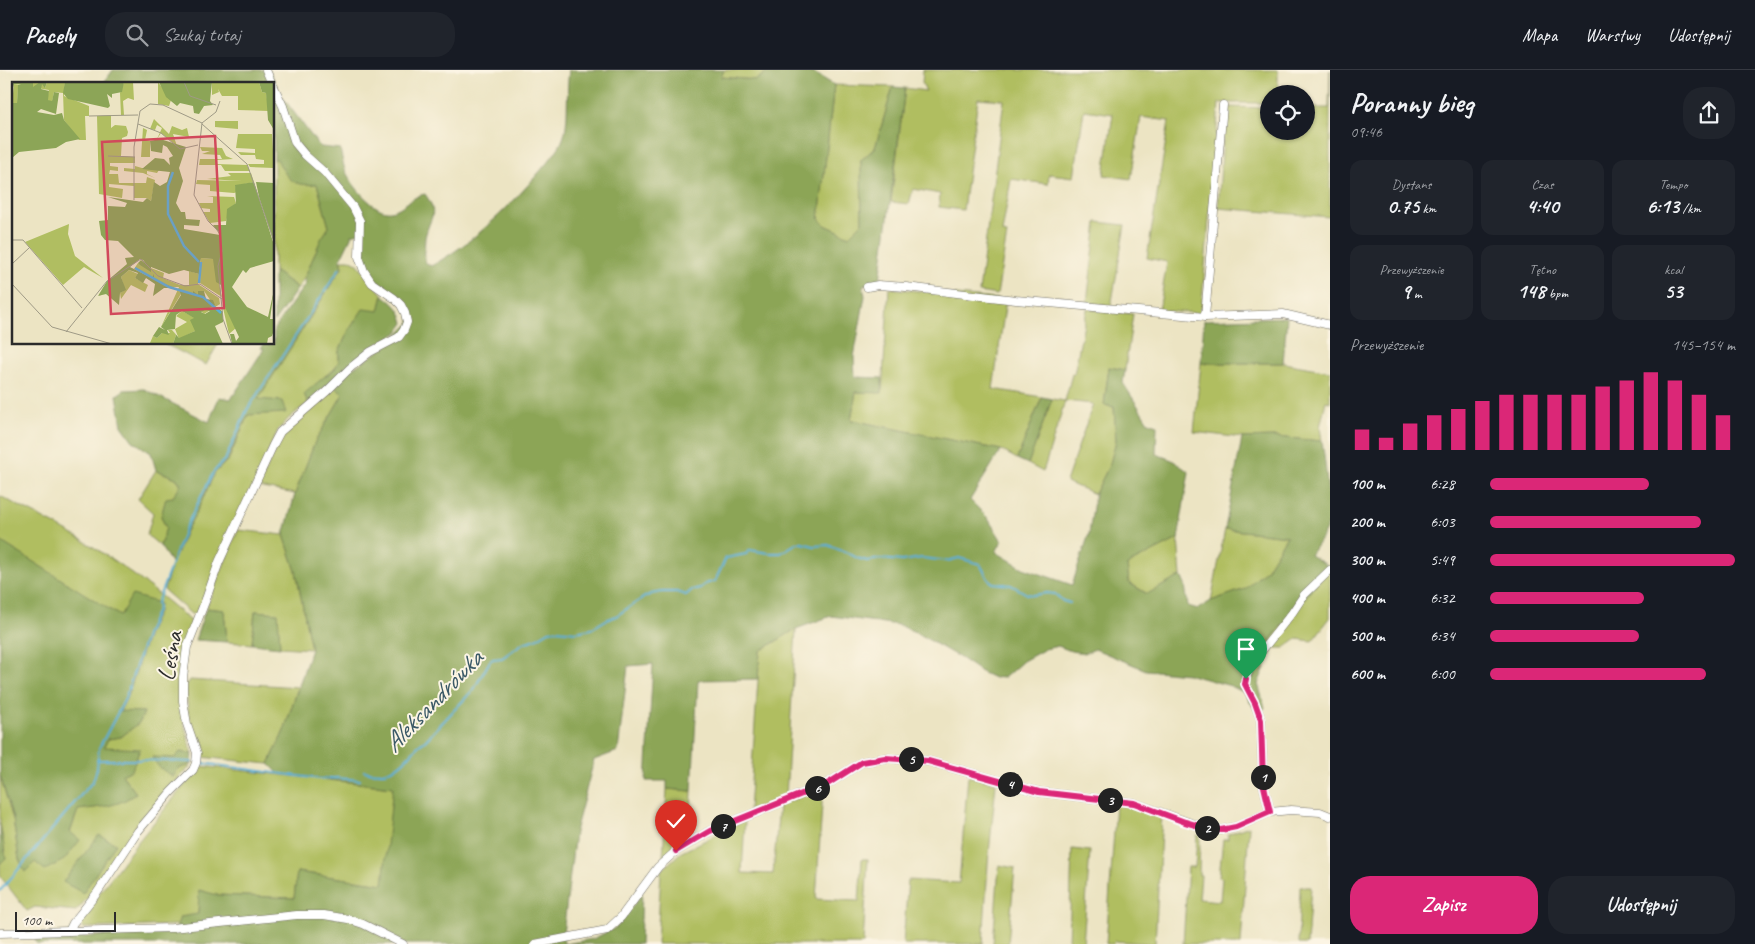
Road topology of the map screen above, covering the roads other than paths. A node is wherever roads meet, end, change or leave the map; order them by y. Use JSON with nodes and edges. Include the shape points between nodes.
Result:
{"nodes":[{"id":1,"x":266,"y":70,"type":"edge"},
{"id":2,"x":272,"y":82,"type":"edge"},
{"id":3,"x":275,"y":89,"type":"edge"},
{"id":4,"x":1222,"y":104,"type":"dead end"},
{"id":5,"x":867,"y":287,"type":"dead end"},
{"id":6,"x":1205,"y":317,"type":"junction"},
{"id":7,"x":1330,"y":324,"type":"edge"},
{"id":8,"x":1330,"y":570,"type":"edge"},
{"id":9,"x":1270,"y":812,"type":"junction"},
{"id":10,"x":1330,"y":816,"type":"edge"},
{"id":11,"x":71,"y":931,"type":"junction"},
{"id":12,"x":0,"y":933,"type":"edge"},
{"id":13,"x":403,"y":944,"type":"edge"},
{"id":14,"x":535,"y":944,"type":"edge"}],
"edges":[{"from":1,"to":2,"type":"street"},
{"from":3,"to":11,"type":"street","name":"Leśna","via":[[296,143],[353,207],[360,221],[359,257],[364,272],[372,283],[394,298],[405,313],[407,322],[399,337],[370,352],[280,432],[219,562],[187,646],[183,701],[186,724],[197,753],[196,764],[138,831],[73,923]]},
{"from":4,"to":6,"type":"street"},
{"from":5,"to":6,"type":"street","via":[[906,287]]},
{"from":6,"to":7,"type":"street","via":[[1283,314]]},
{"from":8,"to":9,"type":"street","via":[[1304,595],[1251,664],[1246,679],[1245,684],[1261,720],[1263,782]]},
{"from":9,"to":10,"type":"street","via":[[1291,810]]},
{"from":9,"to":14,"type":"street","via":[[1221,830],[1185,822],[1134,803],[1039,792],[928,761],[885,758],[862,762],[829,783],[710,831],[676,851],[658,867],[621,917],[607,930]]},
{"from":11,"to":12,"type":"street"},
{"from":11,"to":13,"type":"street","via":[[172,928],[324,915],[364,924]]}]}
